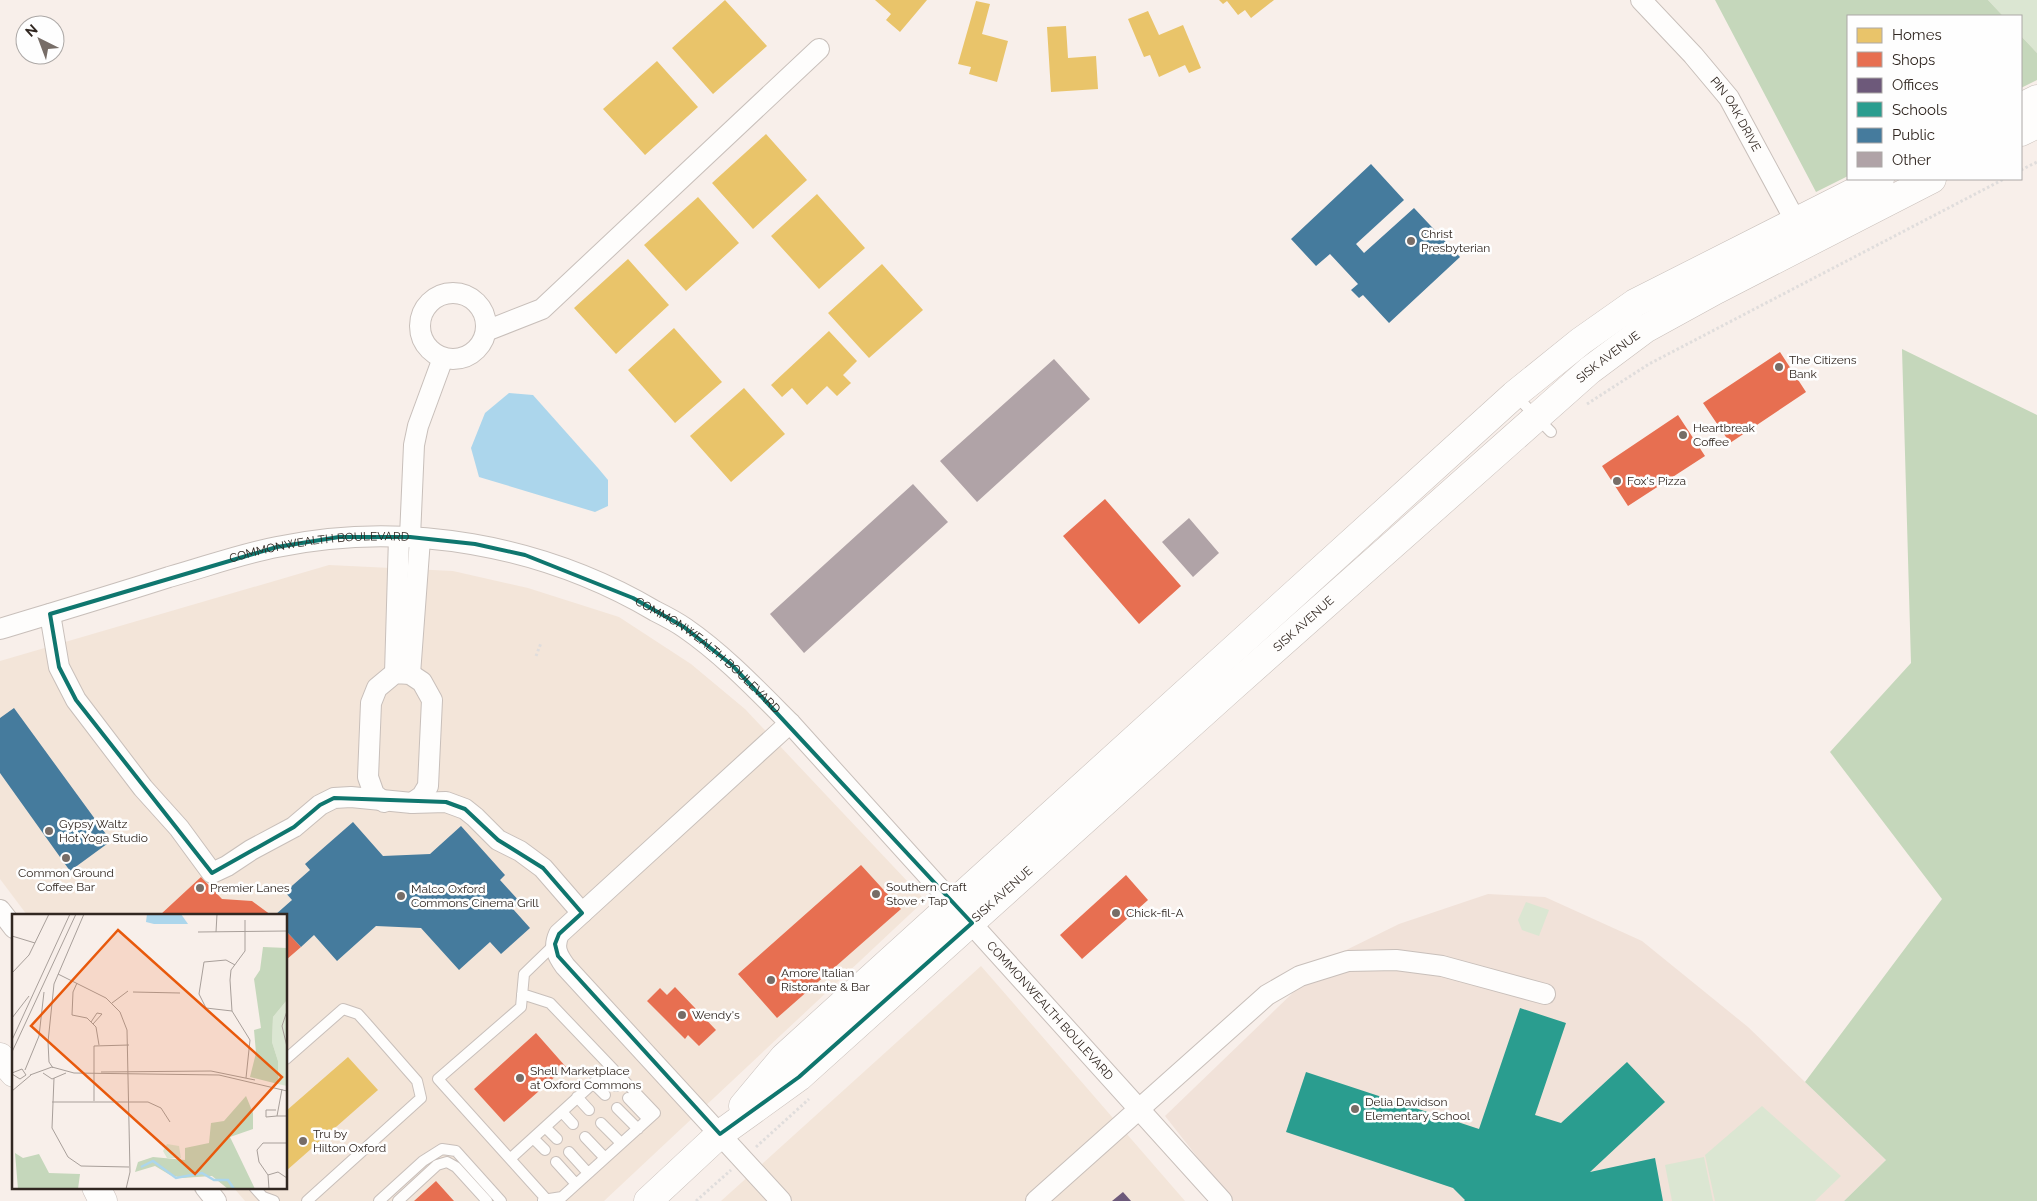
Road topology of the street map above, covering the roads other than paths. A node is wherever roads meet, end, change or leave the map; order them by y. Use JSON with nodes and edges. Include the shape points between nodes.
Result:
{"nodes":[{"id":1,"x":1641,"y":0,"type":"edge"},
{"id":2,"x":819,"y":49,"type":"dead end"},
{"id":3,"x":2037,"y":99,"type":"edge"},
{"id":4,"x":2022,"y":106,"type":"edge"},
{"id":5,"x":2037,"y":124,"type":"edge"},
{"id":6,"x":2022,"y":132,"type":"edge"},
{"id":7,"x":1879,"y":180,"type":"edge"},
{"id":8,"x":1930,"y":180,"type":"edge"},
{"id":9,"x":1802,"y":232,"type":"junction"},
{"id":10,"x":486,"y":331,"type":"junction"},
{"id":11,"x":443,"y":358,"type":"junction"},
{"id":12,"x":1511,"y":391,"type":"junction"},
{"id":13,"x":1543,"y":424,"type":"junction"},
{"id":14,"x":410,"y":538,"type":"junction"},
{"id":15,"x":50,"y":614,"type":"junction"},
{"id":16,"x":0,"y":629,"type":"edge"},
{"id":17,"x":403,"y":674,"type":"junction"},
{"id":18,"x":790,"y":723,"type":"junction"},
{"id":19,"x":384,"y":802,"type":"junction"},
{"id":20,"x":412,"y":803,"type":"junction"},
{"id":21,"x":953,"y":902,"type":"junction"},
{"id":22,"x":0,"y":910,"type":"edge"},
{"id":23,"x":582,"y":913,"type":"junction"},
{"id":24,"x":972,"y":923,"type":"junction"},
{"id":25,"x":12,"y":925,"type":"edge"},
{"id":26,"x":555,"y":944,"type":"junction"},
{"id":27,"x":522,"y":994,"type":"junction"},
{"id":28,"x":1545,"y":994,"type":"dead end"},
{"id":29,"x":0,"y":1057,"type":"edge"},
{"id":30,"x":288,"y":1057,"type":"edge"},
{"id":31,"x":607,"y":1070,"type":"junction"},
{"id":32,"x":12,"y":1071,"type":"edge"},
{"id":33,"x":593,"y":1083,"type":"junction"},
{"id":34,"x":616,"y":1086,"type":"dead end"},
{"id":35,"x":605,"y":1095,"type":"dead end"},
{"id":36,"x":577,"y":1097,"type":"junction"},
{"id":37,"x":628,"y":1098,"type":"dead end"},
{"id":38,"x":617,"y":1108,"type":"dead end"},
{"id":39,"x":1138,"y":1109,"type":"junction"},
{"id":40,"x":589,"y":1110,"type":"dead end"},
{"id":41,"x":562,"y":1112,"type":"junction"},
{"id":42,"x":648,"y":1119,"type":"junction"},
{"id":43,"x":601,"y":1123,"type":"dead end"},
{"id":44,"x":573,"y":1124,"type":"dead end"},
{"id":45,"x":545,"y":1126,"type":"junction"},
{"id":46,"x":638,"y":1129,"type":"junction"},
{"id":47,"x":720,"y":1134,"type":"junction"},
{"id":48,"x":585,"y":1137,"type":"dead end"},
{"id":49,"x":533,"y":1138,"type":"junction"},
{"id":50,"x":557,"y":1139,"type":"dead end"},
{"id":51,"x":621,"y":1143,"type":"junction"},
{"id":52,"x":544,"y":1150,"type":"dead end"},
{"id":53,"x":568,"y":1152,"type":"dead end"},
{"id":54,"x":511,"y":1158,"type":"junction"},
{"id":55,"x":605,"y":1158,"type":"junction"},
{"id":56,"x":556,"y":1162,"type":"dead end"},
{"id":57,"x":588,"y":1173,"type":"junction"},
{"id":58,"x":576,"y":1184,"type":"junction"},
{"id":59,"x":96,"y":1188,"type":"edge"},
{"id":60,"x":206,"y":1188,"type":"edge"},
{"id":61,"x":255,"y":1188,"type":"edge"},
{"id":62,"x":103,"y":1201,"type":"edge"},
{"id":63,"x":216,"y":1201,"type":"edge"},
{"id":64,"x":274,"y":1201,"type":"edge"},
{"id":65,"x":307,"y":1201,"type":"edge"},
{"id":66,"x":379,"y":1201,"type":"edge"},
{"id":67,"x":398,"y":1201,"type":"edge"},
{"id":68,"x":487,"y":1201,"type":"edge"},
{"id":69,"x":501,"y":1201,"type":"edge"},
{"id":70,"x":545,"y":1201,"type":"edge"},
{"id":71,"x":648,"y":1201,"type":"edge"},
{"id":72,"x":781,"y":1201,"type":"edge"},
{"id":73,"x":1036,"y":1201,"type":"edge"},
{"id":74,"x":1222,"y":1201,"type":"edge"}],
"edges":[{"from":1,"to":9,"type":"street","name":"PIN OAK DRIVE","via":[[1729,98]]},
{"from":2,"to":10,"type":"street","via":[[542,309]]},
{"from":3,"to":4,"type":"main road"},
{"from":5,"to":6,"type":"main road"},
{"from":7,"to":9,"type":"main road","name":"SISK AVENUE"},
{"from":8,"to":9,"type":"main road","name":"SISK AVENUE"},
{"from":9,"to":12,"type":"main road","name":"SISK AVENUE","via":[[1635,303]]},
{"from":9,"to":13,"type":"main road","name":"SISK AVENUE","via":[[1716,290],[1645,329],[1590,370]]},
{"from":10,"to":11,"type":"street","via":[[483,342],[466,357]]},
{"from":10,"to":11,"type":"street","via":[[482,309],[474,300],[454,293],[435,299],[422,315],[421,334],[425,344]]},
{"from":11,"to":14,"type":"street","via":[[414,445]]},
{"from":12,"to":13,"type":"lane"},
{"from":12,"to":21,"type":"main road","name":"SISK AVENUE"},
{"from":13,"to":24,"type":"main road","name":"SISK AVENUE","via":[[1229,690]]},
{"from":14,"to":15,"type":"street","name":"COMMONWEALTH BOULEVARD","via":[[339,538],[277,547]]},
{"from":14,"to":17,"type":"street"},
{"from":14,"to":18,"type":"street","name":"COMMONWEALTH BOULEVARD","via":[[475,544],[525,555],[580,574],[633,598],[684,627],[732,665]]},
{"from":15,"to":16,"type":"street","name":"COMMONWEALTH BOULEVARD"},
{"from":15,"to":19,"type":"street","via":[[60,667],[76,700],[212,873],[294,827],[320,805],[334,798]]},
{"from":17,"to":19,"type":"street","via":[[377,688],[371,703],[368,777],[374,794]]},
{"from":17,"to":20,"type":"street","via":[[422,682],[432,700],[428,786]]},
{"from":18,"to":21,"type":"street","name":"COMMONWEALTH BOULEVARD"},
{"from":18,"to":23,"type":"street"},
{"from":19,"to":20,"type":"street"},
{"from":20,"to":23,"type":"street","via":[[446,802],[465,810],[498,840],[543,868]]},
{"from":21,"to":24,"type":"street","name":"COMMONWEALTH BOULEVARD"},
{"from":21,"to":47,"type":"main road","name":"SISK AVENUE","via":[[784,1057]]},
{"from":22,"to":25,"type":"street"},
{"from":23,"to":26,"type":"street","via":[[559,934]]},
{"from":24,"to":39,"type":"street","name":"COMMONWEALTH BOULEVARD"},
{"from":24,"to":47,"type":"main road","name":"SISK AVENUE","via":[[799,1078]]},
{"from":26,"to":27,"type":"lane","via":[[524,974]]},
{"from":26,"to":47,"type":"street","via":[[565,966]]},
{"from":27,"to":31,"type":"lane","via":[[550,1003]]},
{"from":27,"to":54,"type":"lane","via":[[521,1007],[438,1079]]},
{"from":28,"to":39,"type":"street","via":[[1442,966],[1396,960],[1348,961],[1300,976],[1267,995]]},
{"from":29,"to":32,"type":"main road"},
{"from":30,"to":65,"type":"lane","via":[[343,1009],[358,1014],[417,1081],[421,1098]]},
{"from":31,"to":33,"type":"lane"},
{"from":31,"to":34,"type":"lane"},
{"from":31,"to":42,"type":"lane","via":[[655,1113]]},
{"from":33,"to":35,"type":"lane"},
{"from":33,"to":36,"type":"lane"},
{"from":36,"to":40,"type":"lane"},
{"from":36,"to":41,"type":"lane"},
{"from":37,"to":42,"type":"lane"},
{"from":38,"to":46,"type":"lane"},
{"from":39,"to":73,"type":"street"},
{"from":39,"to":74,"type":"street","name":"COMMONWEALTH BOULEVARD"},
{"from":41,"to":44,"type":"lane"},
{"from":41,"to":45,"type":"lane"},
{"from":42,"to":46,"type":"lane"},
{"from":43,"to":51,"type":"lane"},
{"from":45,"to":49,"type":"lane"},
{"from":45,"to":50,"type":"lane"},
{"from":46,"to":51,"type":"lane"},
{"from":47,"to":71,"type":"main road","name":"SISK AVENUE"},
{"from":47,"to":72,"type":"street"},
{"from":48,"to":55,"type":"lane"},
{"from":49,"to":52,"type":"lane"},
{"from":49,"to":54,"type":"lane"},
{"from":51,"to":55,"type":"lane"},
{"from":53,"to":57,"type":"lane"},
{"from":54,"to":70,"type":"lane"},
{"from":55,"to":57,"type":"lane"},
{"from":56,"to":58,"type":"lane"},
{"from":57,"to":58,"type":"lane"},
{"from":58,"to":70,"type":"lane","via":[[562,1197]]},
{"from":59,"to":62,"type":"main road"},
{"from":60,"to":63,"type":"street"},
{"from":61,"to":64,"type":"lane","via":[[263,1197]]},
{"from":66,"to":69,"type":"lane","via":[[423,1161],[442,1149],[456,1151]]},
{"from":67,"to":68,"type":"lane","via":[[437,1165],[446,1162],[456,1167]]}]}
